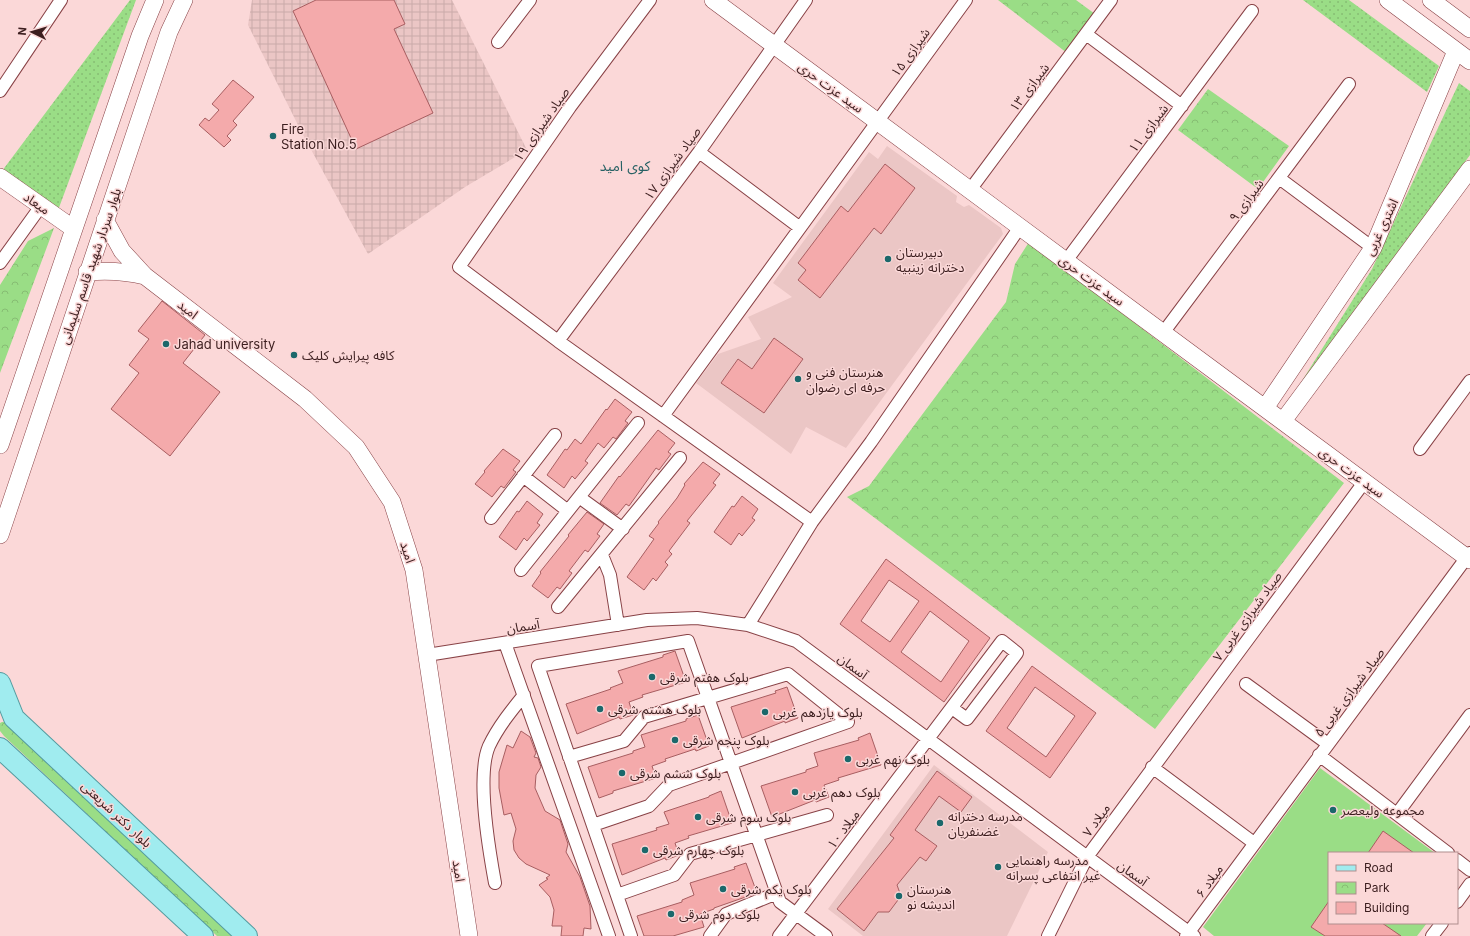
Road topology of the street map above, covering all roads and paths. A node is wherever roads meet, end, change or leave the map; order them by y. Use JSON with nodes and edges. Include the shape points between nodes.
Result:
{"nodes":[{"id":1,"x":61,"y":0,"type":"edge"},
{"id":2,"x":155,"y":0,"type":"edge"},
{"id":3,"x":184,"y":0,"type":"edge"},
{"id":4,"x":530,"y":0,"type":"edge"},
{"id":5,"x":650,"y":0,"type":"edge"},
{"id":6,"x":713,"y":0,"type":"edge"},
{"id":7,"x":806,"y":0,"type":"edge"},
{"id":8,"x":966,"y":0,"type":"edge"},
{"id":9,"x":1111,"y":0,"type":"edge"},
{"id":10,"x":1388,"y":0,"type":"edge"},
{"id":11,"x":1431,"y":0,"type":"edge"},
{"id":12,"x":1252,"y":11,"type":"dead end"},
{"id":13,"x":1470,"y":29,"type":"edge"},
{"id":14,"x":1086,"y":34,"type":"junction"},
{"id":15,"x":498,"y":42,"type":"dead end"},
{"id":16,"x":773,"y":44,"type":"junction"},
{"id":17,"x":1456,"y":51,"type":"junction"},
{"id":18,"x":1470,"y":61,"type":"edge"},
{"id":19,"x":1349,"y":84,"type":"dead end"},
{"id":20,"x":0,"y":91,"type":"edge"},
{"id":21,"x":1182,"y":106,"type":"junction"},
{"id":22,"x":876,"y":121,"type":"junction"},
{"id":23,"x":699,"y":152,"type":"junction"},
{"id":24,"x":1470,"y":169,"type":"edge"},
{"id":25,"x":0,"y":177,"type":"edge"},
{"id":26,"x":1279,"y":178,"type":"junction"},
{"id":27,"x":970,"y":190,"type":"junction"},
{"id":28,"x":41,"y":206,"type":"junction"},
{"id":29,"x":105,"y":220,"type":"junction"},
{"id":30,"x":799,"y":227,"type":"junction"},
{"id":31,"x":1020,"y":227,"type":"junction"},
{"id":32,"x":74,"y":229,"type":"junction"},
{"id":33,"x":1373,"y":248,"type":"junction"},
{"id":34,"x":1066,"y":261,"type":"junction"},
{"id":35,"x":0,"y":263,"type":"edge"},
{"id":36,"x":87,"y":272,"type":"junction"},
{"id":37,"x":145,"y":276,"type":"junction"},
{"id":38,"x":1163,"y":333,"type":"junction"},
{"id":39,"x":558,"y":340,"type":"junction"},
{"id":40,"x":1470,"y":381,"type":"edge"},
{"id":41,"x":1283,"y":382,"type":"junction"},
{"id":42,"x":1300,"y":398,"type":"junction"},
{"id":43,"x":1265,"y":408,"type":"junction"},
{"id":44,"x":664,"y":416,"type":"junction"},
{"id":45,"x":1283,"y":421,"type":"junction"},
{"id":46,"x":638,"y":423,"type":"dead end"},
{"id":47,"x":555,"y":434,"type":"dead end"},
{"id":48,"x":0,"y":445,"type":"edge"},
{"id":49,"x":1420,"y":449,"type":"dead end"},
{"id":50,"x":680,"y":458,"type":"dead end"},
{"id":51,"x":523,"y":476,"type":"junction"},
{"id":52,"x":1364,"y":481,"type":"junction"},
{"id":53,"x":579,"y":497,"type":"junction"},
{"id":54,"x":568,"y":510,"type":"junction"},
{"id":55,"x":491,"y":518,"type":"dead end"},
{"id":56,"x":812,"y":522,"type":"junction"},
{"id":57,"x":622,"y":529,"type":"junction"},
{"id":58,"x":0,"y":535,"type":"edge"},
{"id":59,"x":602,"y":554,"type":"junction"},
{"id":60,"x":1469,"y":557,"type":"edge"},
{"id":61,"x":521,"y":570,"type":"dead end"},
{"id":62,"x":558,"y":607,"type":"dead end"},
{"id":63,"x":618,"y":625,"type":"junction"},
{"id":64,"x":748,"y":625,"type":"junction"},
{"id":65,"x":505,"y":643,"type":"junction"},
{"id":66,"x":427,"y":655,"type":"junction"},
{"id":67,"x":0,"y":683,"type":"edge"},
{"id":68,"x":1246,"y":684,"type":"dead end"},
{"id":69,"x":524,"y":695,"type":"junction"},
{"id":70,"x":708,"y":698,"type":"junction"},
{"id":71,"x":952,"y":708,"type":"junction"},
{"id":72,"x":1470,"y":715,"type":"edge"},
{"id":73,"x":7,"y":717,"type":"edge"},
{"id":74,"x":928,"y":739,"type":"junction"},
{"id":75,"x":1328,"y":744,"type":"junction"},
{"id":76,"x":0,"y":748,"type":"edge"},
{"id":77,"x":1319,"y":756,"type":"junction"},
{"id":78,"x":569,"y":757,"type":"junction"},
{"id":79,"x":731,"y":763,"type":"junction"},
{"id":80,"x":1152,"y":768,"type":"junction"},
{"id":81,"x":1397,"y":814,"type":"junction"},
{"id":82,"x":827,"y":815,"type":"dead end"},
{"id":83,"x":593,"y":825,"type":"junction"},
{"id":84,"x":756,"y":834,"type":"junction"},
{"id":85,"x":1254,"y":843,"type":"junction"},
{"id":86,"x":1447,"y":852,"type":"edge"},
{"id":87,"x":1087,"y":856,"type":"junction"},
{"id":88,"x":1458,"y":861,"type":"edge"},
{"id":89,"x":1470,"y":870,"type":"edge"},
{"id":90,"x":495,"y":883,"type":"dead end"},
{"id":91,"x":1470,"y":884,"type":"edge"},
{"id":92,"x":776,"y":893,"type":"junction"},
{"id":93,"x":617,"y":895,"type":"junction"},
{"id":94,"x":1458,"y":901,"type":"edge"},
{"id":95,"x":796,"y":914,"type":"junction"},
{"id":96,"x":1441,"y":924,"type":"edge"},
{"id":97,"x":1190,"y":935,"type":"edge"},
{"id":98,"x":203,"y":936,"type":"edge"},
{"id":99,"x":247,"y":936,"type":"edge"},
{"id":100,"x":469,"y":936,"type":"edge"},
{"id":101,"x":609,"y":936,"type":"edge"},
{"id":102,"x":631,"y":936,"type":"edge"},
{"id":103,"x":710,"y":936,"type":"edge"},
{"id":104,"x":779,"y":936,"type":"edge"},
{"id":105,"x":826,"y":936,"type":"edge"},
{"id":106,"x":1048,"y":936,"type":"edge"},
{"id":107,"x":1432,"y":936,"type":"edge"}],
"edges":[{"from":1,"to":20,"type":"street"},
{"from":2,"to":32,"type":"street","name":"بلوار سردار شهید قاسم سلیمانی","via":[[140,36]]},
{"from":3,"to":29,"type":"street","name":"بلوار سردار شهید قاسم سلیمانی","via":[[169,32]]},
{"from":4,"to":15,"type":"street"},
{"from":5,"to":39,"type":"street","name":"صیاد شیرازی ۱۹","via":[[570,106],[459,267]]},
{"from":6,"to":16,"type":"street","name":"سید عزت حری"},
{"from":7,"to":16,"type":"street","name":"صیاد شیرازی ۱۷"},
{"from":8,"to":22,"type":"street","name":"شیرازی ۱۵"},
{"from":9,"to":14,"type":"street","name":"شیرازی ۱۳"},
{"from":10,"to":17,"type":"street"},
{"from":11,"to":13,"type":"street"},
{"from":12,"to":21,"type":"street","name":"شیرازی ۱۱"},
{"from":14,"to":21,"type":"street"},
{"from":14,"to":27,"type":"street","name":"شیرازی ۱۳"},
{"from":16,"to":22,"type":"street","name":"سید عزت حری"},
{"from":16,"to":23,"type":"street","name":"صیاد شیرازی ۱۷"},
{"from":17,"to":18,"type":"street"},
{"from":17,"to":33,"type":"street","name":"اشتری غربی"},
{"from":19,"to":26,"type":"street","name":"شیرازی ۹"},
{"from":21,"to":34,"type":"street","name":"شیرازی ۱۱"},
{"from":22,"to":27,"type":"street","name":"سید عزت حری"},
{"from":22,"to":30,"type":"street","name":"شیرازی ۱۵"},
{"from":23,"to":30,"type":"street"},
{"from":23,"to":39,"type":"street","name":"صیاد شیرازی ۱۷"},
{"from":24,"to":42,"type":"street"},
{"from":25,"to":28,"type":"street","name":"میعاد"},
{"from":26,"to":33,"type":"street"},
{"from":26,"to":38,"type":"street","name":"شیرازی ۹"},
{"from":27,"to":31,"type":"street","name":"سید عزت حری"},
{"from":28,"to":32,"type":"street","name":"میعاد"},
{"from":28,"to":35,"type":"street"},
{"from":29,"to":36,"type":"street","name":"بلوار سردار شهید قاسم سلیمانی"},
{"from":29,"to":37,"type":"street","via":[[122,251]]},
{"from":30,"to":44,"type":"street","name":"شیرازی ۱۵"},
{"from":31,"to":34,"type":"street","name":"سید عزت حری"},
{"from":31,"to":56,"type":"street","via":[[871,442]]},
{"from":32,"to":48,"type":"street","name":"بلوار سردار شهید قاسم سلیمانی"},
{"from":33,"to":41,"type":"street","name":"اشتری غربی"},
{"from":34,"to":38,"type":"street","name":"سید عزت حری"},
{"from":36,"to":37,"type":"street","via":[[126,271]]},
{"from":36,"to":58,"type":"street","name":"بلوار سردار شهید قاسم سلیمانی"},
{"from":37,"to":66,"type":"street","name":"امید","via":[[305,399],[356,448],[392,502],[414,570]]},
{"from":38,"to":43,"type":"street","name":"سید عزت حری"},
{"from":39,"to":44,"type":"street"},
{"from":40,"to":49,"type":"street"},
{"from":41,"to":42,"type":"street","via":[[1283,390],[1287,394]]},
{"from":41,"to":43,"type":"street","name":"اشتری غربی"},
{"from":42,"to":45,"type":"street"},
{"from":43,"to":45,"type":"street","name":"سید عزت حری"},
{"from":44,"to":56,"type":"street"},
{"from":45,"to":52,"type":"street","name":"سید عزت حری"},
{"from":46,"to":53,"type":"street"},
{"from":47,"to":51,"type":"street"},
{"from":50,"to":57,"type":"street"},
{"from":51,"to":54,"type":"street"},
{"from":51,"to":55,"type":"street"},
{"from":52,"to":60,"type":"street","name":"سید عزت حری"},
{"from":52,"to":80,"type":"street","name":"صیاد شیرازی غربی ۷"},
{"from":53,"to":54,"type":"street"},
{"from":53,"to":57,"type":"street"},
{"from":54,"to":61,"type":"street"},
{"from":56,"to":64,"type":"street"},
{"from":57,"to":59,"type":"street"},
{"from":59,"to":62,"type":"street"},
{"from":59,"to":63,"type":"street","via":[[610,575]]},
{"from":60,"to":75,"type":"street","name":"صیاد شیرازی غربی ۵"},
{"from":63,"to":64,"type":"street","name":"آسمان","via":[[647,620],[698,618]]},
{"from":63,"to":65,"type":"street","name":"آسمان"},
{"from":64,"to":74,"type":"street","name":"آسمان","via":[[796,641]]},
{"from":65,"to":66,"type":"street","name":"آسمان"},
{"from":65,"to":69,"type":"street"},
{"from":66,"to":100,"type":"street","name":"امید"},
{"from":67,"to":73,"type":"main road","name":"بلوار دکتر شریعتی"},
{"from":68,"to":75,"type":"street"},
{"from":69,"to":90,"type":"street","via":[[504,719],[489,747],[484,777],[485,810]]},
{"from":69,"to":101,"type":"street"},
{"from":70,"to":78,"type":"street","via":[[644,717],[624,741]]},
{"from":70,"to":78,"type":"street","via":[[688,641],[538,666]]},
{"from":70,"to":79,"type":"street"},
{"from":70,"to":79,"type":"street","via":[[788,674],[848,722]]},
{"from":71,"to":71,"type":"street","name":"میلاد ۱۰","via":[[1002,641],[1017,653],[967,719]]},
{"from":71,"to":74,"type":"street","name":"میلاد ۱۰"},
{"from":72,"to":81,"type":"street"},
{"from":73,"to":99,"type":"main road","name":"بلوار دکتر شریعتی"},
{"from":74,"to":87,"type":"street","name":"آسمان"},
{"from":74,"to":95,"type":"street","name":"میلاد ۱۰"},
{"from":75,"to":77,"type":"street","name":"صیاد شیرازی غربی ۵"},
{"from":76,"to":98,"type":"main road"},
{"from":77,"to":81,"type":"street"},
{"from":77,"to":85,"type":"street","name":"صیاد شیرازی غربی ۵"},
{"from":78,"to":83,"type":"street"},
{"from":79,"to":83,"type":"street","via":[[669,785],[649,806]]},
{"from":79,"to":84,"type":"street"},
{"from":80,"to":85,"type":"street"},
{"from":80,"to":87,"type":"street","name":"میلاد ۷"},
{"from":81,"to":86,"type":"street"},
{"from":82,"to":84,"type":"street"},
{"from":83,"to":93,"type":"street"},
{"from":84,"to":92,"type":"street"},
{"from":84,"to":93,"type":"street","via":[[690,854],[674,875]]},
{"from":85,"to":97,"type":"street","name":"میلاد ۶"},
{"from":87,"to":97,"type":"street","name":"آسمان"},
{"from":87,"to":106,"type":"street","name":"میلاد ۷"},
{"from":88,"to":89,"type":"street"},
{"from":91,"to":94,"type":"street"},
{"from":92,"to":95,"type":"street","via":[[780,902]]},
{"from":92,"to":103,"type":"street","via":[[726,914]]},
{"from":93,"to":102,"type":"street"},
{"from":95,"to":104,"type":"street","name":"میلاد ۱۰"},
{"from":95,"to":105,"type":"street"},
{"from":96,"to":107,"type":"street"}]}
